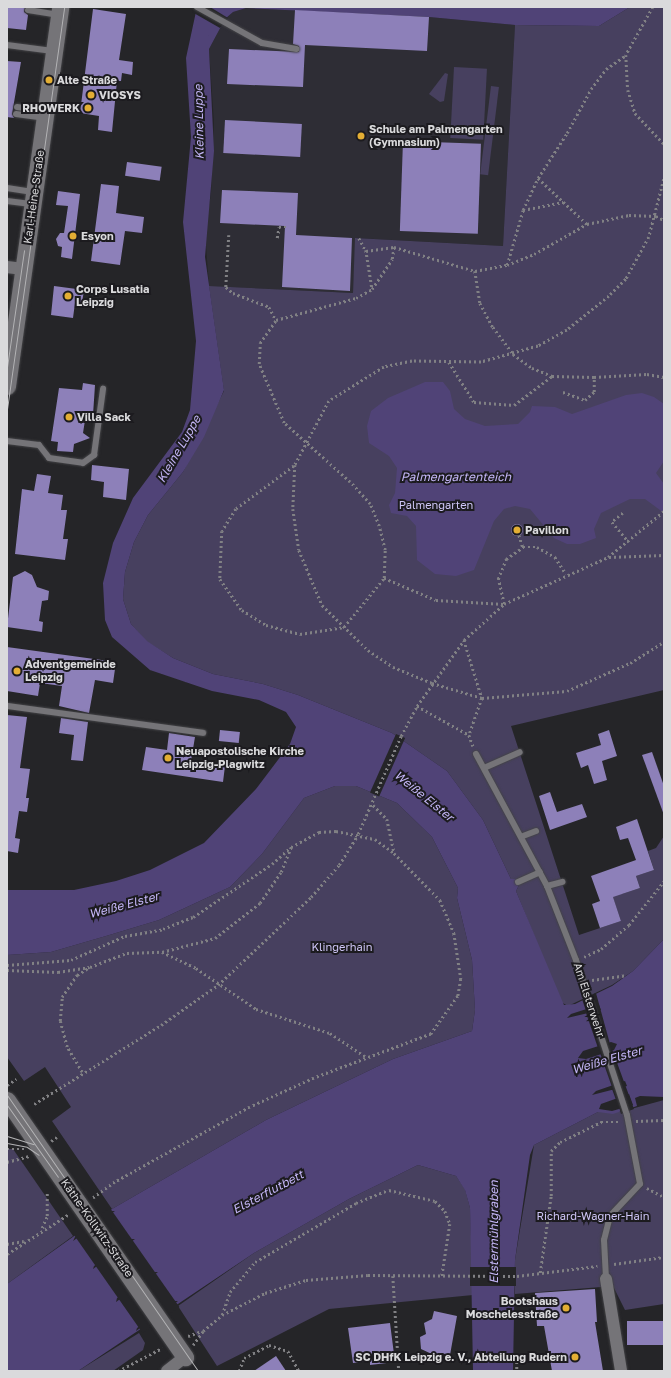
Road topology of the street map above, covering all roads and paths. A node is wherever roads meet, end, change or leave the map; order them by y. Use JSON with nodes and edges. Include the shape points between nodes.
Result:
{"nodes":[{"id":1,"x":197,"y":7,"type":"edge"},
{"id":2,"x":653,"y":7,"type":"edge"},
{"id":3,"x":28,"y":10,"type":"dead end"},
{"id":4,"x":60,"y":11,"type":"edge"},
{"id":5,"x":7,"y":45,"type":"edge"},
{"id":6,"x":296,"y":49,"type":"dead end"},
{"id":7,"x":54,"y":51,"type":"junction"},
{"id":8,"x":626,"y":55,"type":"junction"},
{"id":9,"x":17,"y":106,"type":"dead end"},
{"id":10,"x":16,"y":114,"type":"dead end"},
{"id":11,"x":45,"y":114,"type":"junction"},
{"id":12,"x":664,"y":144,"type":"edge"},
{"id":13,"x":538,"y":178,"type":"junction"},
{"id":14,"x":664,"y":179,"type":"edge"},
{"id":15,"x":7,"y":188,"type":"edge"},
{"id":16,"x":33,"y":198,"type":"junction"},
{"id":17,"x":7,"y":201,"type":"edge"},
{"id":18,"x":564,"y":202,"type":"junction"},
{"id":19,"x":523,"y":210,"type":"junction"},
{"id":20,"x":656,"y":216,"type":"junction"},
{"id":21,"x":664,"y":220,"type":"edge"},
{"id":22,"x":587,"y":224,"type":"junction"},
{"id":23,"x":287,"y":228,"type":"dead end"},
{"id":24,"x":229,"y":235,"type":"dead end"},
{"id":25,"x":277,"y":238,"type":"dead end"},
{"id":26,"x":359,"y":238,"type":"dead end"},
{"id":27,"x":394,"y":247,"type":"junction"},
{"id":28,"x":366,"y":251,"type":"junction"},
{"id":29,"x":507,"y":265,"type":"junction"},
{"id":30,"x":15,"y":268,"type":"edge"},
{"id":31,"x":475,"y":271,"type":"junction"},
{"id":32,"x":372,"y":289,"type":"junction"},
{"id":33,"x":276,"y":320,"type":"junction"},
{"id":34,"x":513,"y":354,"type":"junction"},
{"id":35,"x":9,"y":357,"type":"edge"},
{"id":36,"x":449,"y":361,"type":"junction"},
{"id":37,"x":552,"y":376,"type":"junction"},
{"id":38,"x":594,"y":377,"type":"junction"},
{"id":39,"x":664,"y":377,"type":"edge"},
{"id":40,"x":7,"y":386,"type":"edge"},
{"id":41,"x":103,"y":389,"type":"dead end"},
{"id":42,"x":564,"y":392,"type":"dead end"},
{"id":43,"x":306,"y":439,"type":"junction"},
{"id":44,"x":7,"y":441,"type":"edge"},
{"id":45,"x":295,"y":465,"type":"junction"},
{"id":46,"x":664,"y":511,"type":"edge"},
{"id":47,"x":623,"y":514,"type":"dead end"},
{"id":48,"x":519,"y":535,"type":"dead end"},
{"id":49,"x":629,"y":542,"type":"junction"},
{"id":50,"x":523,"y":547,"type":"junction"},
{"id":51,"x":664,"y":554,"type":"edge"},
{"id":52,"x":608,"y":557,"type":"junction"},
{"id":53,"x":566,"y":574,"type":"junction"},
{"id":54,"x":384,"y":578,"type":"junction"},
{"id":55,"x":504,"y":604,"type":"junction"},
{"id":56,"x":344,"y":627,"type":"junction"},
{"id":57,"x":464,"y":640,"type":"junction"},
{"id":58,"x":664,"y":642,"type":"edge"},
{"id":59,"x":432,"y":683,"type":"junction"},
{"id":60,"x":482,"y":698,"type":"junction"},
{"id":61,"x":7,"y":706,"type":"edge"},
{"id":62,"x":417,"y":706,"type":"junction"},
{"id":63,"x":203,"y":733,"type":"dead end"},
{"id":64,"x":469,"y":735,"type":"junction"},
{"id":65,"x":520,"y":752,"type":"dead end"},
{"id":66,"x":476,"y":754,"type":"joint"},
{"id":67,"x":484,"y":768,"type":"junction"},
{"id":68,"x":373,"y":805,"type":"junction"},
{"id":69,"x":536,"y":831,"type":"dead end"},
{"id":70,"x":358,"y":834,"type":"junction"},
{"id":71,"x":523,"y":836,"type":"junction"},
{"id":72,"x":291,"y":847,"type":"junction"},
{"id":73,"x":394,"y":853,"type":"junction"},
{"id":74,"x":540,"y":872,"type":"junction"},
{"id":75,"x":664,"y":881,"type":"edge"},
{"id":76,"x":518,"y":882,"type":"dead end"},
{"id":77,"x":562,"y":882,"type":"dead end"},
{"id":78,"x":547,"y":886,"type":"junction"},
{"id":79,"x":162,"y":952,"type":"junction"},
{"id":80,"x":576,"y":960,"type":"junction"},
{"id":81,"x":7,"y":965,"type":"edge"},
{"id":82,"x":90,"y":967,"type":"junction"},
{"id":83,"x":7,"y":970,"type":"edge"},
{"id":84,"x":626,"y":975,"type":"dead end"},
{"id":85,"x":583,"y":984,"type":"junction"},
{"id":86,"x":218,"y":985,"type":"junction"},
{"id":87,"x":367,"y":1057,"type":"junction"},
{"id":88,"x":82,"y":1072,"type":"junction"},
{"id":89,"x":16,"y":1079,"type":"dead end"},
{"id":90,"x":7,"y":1085,"type":"edge"},
{"id":91,"x":7,"y":1100,"type":"edge"},
{"id":92,"x":34,"y":1104,"type":"dead end"},
{"id":93,"x":13,"y":1118,"type":"edge"},
{"id":94,"x":627,"y":1118,"type":"junction"},
{"id":95,"x":664,"y":1120,"type":"edge"},
{"id":96,"x":24,"y":1159,"type":"dead end"},
{"id":97,"x":7,"y":1162,"type":"edge"},
{"id":98,"x":640,"y":1184,"type":"junction"},
{"id":99,"x":47,"y":1191,"type":"dead end"},
{"id":100,"x":94,"y":1197,"type":"dead end"},
{"id":101,"x":664,"y":1197,"type":"edge"},
{"id":102,"x":66,"y":1216,"type":"dead end"},
{"id":103,"x":42,"y":1229,"type":"junction"},
{"id":104,"x":30,"y":1238,"type":"junction"},
{"id":105,"x":7,"y":1244,"type":"edge"},
{"id":106,"x":7,"y":1254,"type":"edge"},
{"id":107,"x":664,"y":1257,"type":"edge"},
{"id":108,"x":605,"y":1265,"type":"junction"},
{"id":109,"x":540,"y":1273,"type":"junction"},
{"id":110,"x":393,"y":1276,"type":"junction"},
{"id":111,"x":442,"y":1276,"type":"junction"},
{"id":112,"x":606,"y":1279,"type":"joint"},
{"id":113,"x":222,"y":1315,"type":"junction"},
{"id":114,"x":203,"y":1331,"type":"dead end"},
{"id":115,"x":171,"y":1336,"type":"junction"},
{"id":116,"x":185,"y":1357,"type":"joint"},
{"id":117,"x":506,"y":1362,"type":"dead end"},
{"id":118,"x":118,"y":1371,"type":"edge"},
{"id":119,"x":167,"y":1371,"type":"edge"},
{"id":120,"x":239,"y":1371,"type":"edge"},
{"id":121,"x":299,"y":1371,"type":"edge"},
{"id":122,"x":399,"y":1371,"type":"edge"},
{"id":123,"x":517,"y":1371,"type":"edge"},
{"id":124,"x":621,"y":1371,"type":"edge"}],
"edges":[{"from":1,"to":6,"type":"lane","via":[[262,43]]},
{"from":2,"to":8,"type":"path"},
{"from":3,"to":4,"type":"lane"},
{"from":4,"to":7,"type":"main road","name":"Karl-Heine-Straße"},
{"from":5,"to":7,"type":"lane"},
{"from":7,"to":11,"type":"main road","name":"Karl-Heine-Straße"},
{"from":8,"to":12,"type":"path","via":[[628,90],[635,113]]},
{"from":8,"to":13,"type":"path","via":[[606,69],[591,89],[568,133]]},
{"from":9,"to":11,"type":"lane"},
{"from":10,"to":11,"type":"lane"},
{"from":11,"to":16,"type":"main road","name":"Karl-Heine-Straße"},
{"from":13,"to":18,"type":"path"},
{"from":13,"to":19,"type":"path"},
{"from":14,"to":20,"type":"path"},
{"from":15,"to":16,"type":"lane"},
{"from":16,"to":17,"type":"lane"},
{"from":16,"to":30,"type":"main road","name":"Karl-Heine-Straße"},
{"from":18,"to":19,"type":"path"},
{"from":18,"to":22,"type":"path"},
{"from":19,"to":29,"type":"path"},
{"from":20,"to":21,"type":"path"},
{"from":20,"to":22,"type":"path","via":[[628,215]]},
{"from":20,"to":34,"type":"path","via":[[626,279],[609,296],[567,330],[538,346]]},
{"from":22,"to":29,"type":"path","via":[[534,254]]},
{"from":23,"to":25,"type":"path","via":[[278,227]]},
{"from":24,"to":33,"type":"path","via":[[226,287],[233,293],[269,307]]},
{"from":26,"to":28,"type":"path"},
{"from":27,"to":28,"type":"path"},
{"from":27,"to":31,"type":"path"},
{"from":27,"to":32,"type":"path","via":[[392,259]]},
{"from":28,"to":32,"type":"path"},
{"from":29,"to":31,"type":"path"},
{"from":30,"to":35,"type":"main road","name":"Karl-Heine-Straße"},
{"from":31,"to":34,"type":"path","via":[[480,303]]},
{"from":32,"to":33,"type":"path","via":[[356,298]]},
{"from":33,"to":43,"type":"path","via":[[260,343],[259,364],[284,423]]},
{"from":34,"to":36,"type":"path","via":[[481,362]]},
{"from":34,"to":37,"type":"path","via":[[532,368]]},
{"from":35,"to":40,"type":"main road","name":"Karl-Heine-Straße"},
{"from":36,"to":37,"type":"path","via":[[474,402],[514,405]]},
{"from":36,"to":43,"type":"path","via":[[412,361],[384,367],[362,378],[329,400]]},
{"from":37,"to":38,"type":"path"},
{"from":38,"to":39,"type":"path","via":[[647,374]]},
{"from":38,"to":42,"type":"path","via":[[594,392],[585,400]]},
{"from":41,"to":44,"type":"lane","via":[[94,455],[83,463],[49,458],[39,445]]},
{"from":43,"to":45,"type":"path"},
{"from":43,"to":54,"type":"path","via":[[370,504],[385,550]]},
{"from":45,"to":56,"type":"path","via":[[293,509],[299,550],[322,605]]},
{"from":45,"to":56,"type":"path","via":[[232,515],[222,531],[220,579],[242,610],[266,625],[300,634]]},
{"from":46,"to":49,"type":"path"},
{"from":47,"to":49,"type":"path","via":[[612,522]]},
{"from":48,"to":50,"type":"path"},
{"from":49,"to":52,"type":"path"},
{"from":50,"to":53,"type":"path","via":[[537,547],[555,556]]},
{"from":50,"to":55,"type":"path","via":[[506,559],[498,579]]},
{"from":51,"to":52,"type":"path"},
{"from":52,"to":53,"type":"path"},
{"from":53,"to":55,"type":"path"},
{"from":54,"to":55,"type":"path","via":[[436,600]]},
{"from":54,"to":56,"type":"path"},
{"from":55,"to":57,"type":"path"},
{"from":56,"to":59,"type":"path","via":[[368,650],[393,667]]},
{"from":57,"to":59,"type":"path"},
{"from":57,"to":60,"type":"path"},
{"from":58,"to":60,"type":"path","via":[[630,663],[567,691]]},
{"from":59,"to":60,"type":"path"},
{"from":59,"to":62,"type":"path"},
{"from":60,"to":64,"type":"path"},
{"from":61,"to":63,"type":"lane"},
{"from":62,"to":64,"type":"path"},
{"from":62,"to":68,"type":"path","via":[[401,736]]},
{"from":64,"to":66,"type":"path"},
{"from":65,"to":67,"type":"lane"},
{"from":66,"to":67,"type":"lane","name":"Am Elsterwehr"},
{"from":67,"to":71,"type":"lane","name":"Am Elsterwehr"},
{"from":68,"to":70,"type":"path"},
{"from":68,"to":73,"type":"path","via":[[387,819]]},
{"from":69,"to":71,"type":"lane"},
{"from":70,"to":72,"type":"path","via":[[319,832]]},
{"from":70,"to":73,"type":"path","via":[[375,839]]},
{"from":70,"to":86,"type":"path","via":[[339,865],[311,897]]},
{"from":71,"to":74,"type":"lane","name":"Am Elsterwehr"},
{"from":72,"to":79,"type":"path","via":[[281,872],[260,902],[241,920],[215,938]]},
{"from":72,"to":81,"type":"path","via":[[272,864],[187,919],[163,929],[125,936],[71,960]]},
{"from":73,"to":87,"type":"path","via":[[440,900],[454,933],[461,979],[458,996],[430,1034]]},
{"from":74,"to":76,"type":"lane"},
{"from":74,"to":78,"type":"lane","name":"Am Elsterwehr"},
{"from":75,"to":80,"type":"path","via":[[629,925],[602,949]]},
{"from":77,"to":78,"type":"lane"},
{"from":78,"to":80,"type":"lane","name":"Am Elsterwehr"},
{"from":79,"to":82,"type":"path","via":[[127,953]]},
{"from":79,"to":86,"type":"path","via":[[196,968]]},
{"from":80,"to":85,"type":"lane","name":"Am Elsterwehr"},
{"from":82,"to":83,"type":"path","via":[[58,972]]},
{"from":82,"to":88,"type":"path","via":[[77,975],[62,997],[60,1021],[67,1047]]},
{"from":84,"to":85,"type":"path"},
{"from":85,"to":94,"type":"lane","name":"Am Elsterwehr"},
{"from":86,"to":87,"type":"path","via":[[256,1009],[330,1034]]},
{"from":86,"to":88,"type":"path","via":[[161,1025]]},
{"from":87,"to":100,"type":"path","via":[[250,1107]]},
{"from":88,"to":92,"type":"path"},
{"from":89,"to":90,"type":"path"},
{"from":91,"to":93,"type":"main road","name":"Käthe-Kollwitz-Straße"},
{"from":93,"to":115,"type":"main road","name":"Käthe-Kollwitz-Straße","via":[[86,1212]]},
{"from":94,"to":95,"type":"path"},
{"from":94,"to":98,"type":"lane","name":"Am Elsterwehr"},
{"from":94,"to":109,"type":"path","via":[[601,1122],[560,1142],[551,1151],[551,1196]]},
{"from":96,"to":97,"type":"path"},
{"from":98,"to":101,"type":"path"},
{"from":98,"to":108,"type":"lane","via":[[610,1216],[604,1240]]},
{"from":99,"to":103,"type":"path","via":[[47,1216]]},
{"from":102,"to":103,"type":"path"},
{"from":103,"to":104,"type":"path"},
{"from":104,"to":105,"type":"path"},
{"from":104,"to":106,"type":"path"},
{"from":107,"to":108,"type":"path"},
{"from":108,"to":109,"type":"path"},
{"from":108,"to":112,"type":"lane"},
{"from":109,"to":111,"type":"path","via":[[517,1276]]},
{"from":110,"to":111,"type":"path"},
{"from":110,"to":113,"type":"path","via":[[306,1280],[264,1293]]},
{"from":110,"to":122,"type":"path"},
{"from":111,"to":113,"type":"path","via":[[450,1224],[445,1211],[435,1201],[389,1190],[356,1203],[321,1226],[254,1262],[230,1292]]},
{"from":112,"to":124,"type":"street"},
{"from":113,"to":114,"type":"path"},
{"from":115,"to":116,"type":"main road","name":"Käthe-Kollwitz-Straße"},
{"from":115,"to":118,"type":"path"},
{"from":116,"to":119,"type":"street"},
{"from":117,"to":123,"type":"path","via":[[517,1362]]},
{"from":120,"to":121,"type":"path","via":[[244,1358],[269,1345],[288,1351]]}]}
